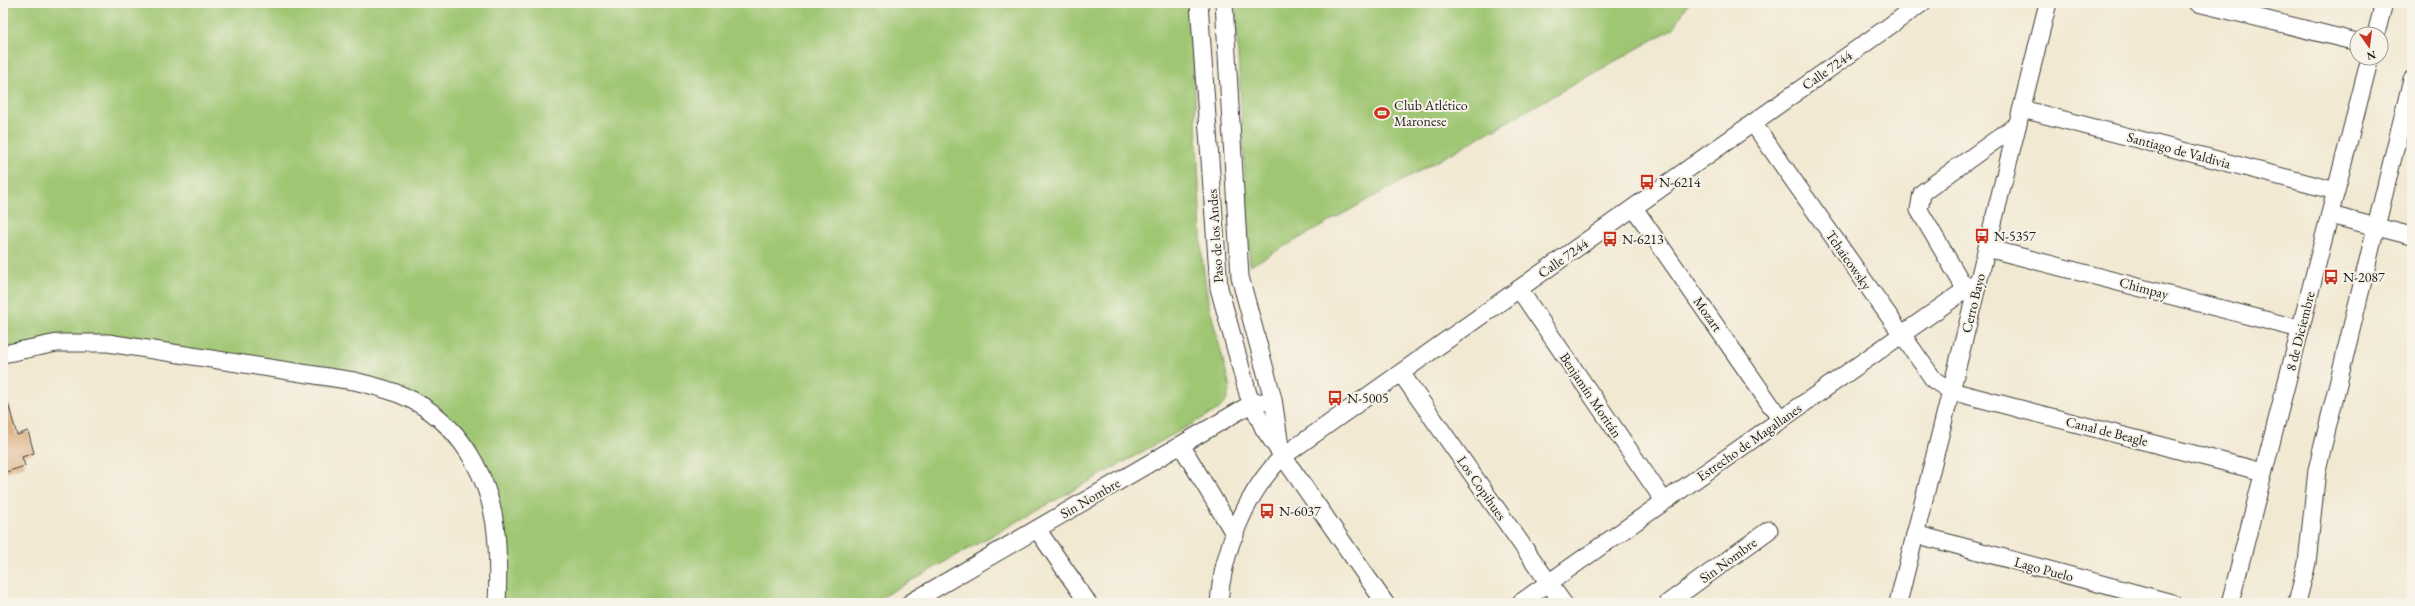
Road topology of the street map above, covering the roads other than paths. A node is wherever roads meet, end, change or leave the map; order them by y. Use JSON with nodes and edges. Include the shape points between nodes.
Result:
{"nodes":[{"id":1,"x":1199,"y":3,"type":"edge"},
{"id":2,"x":1224,"y":3,"type":"edge"},
{"id":3,"x":1922,"y":3,"type":"edge"},
{"id":4,"x":2048,"y":3,"type":"edge"},
{"id":5,"x":2199,"y":3,"type":"edge"},
{"id":6,"x":2384,"y":3,"type":"edge"},
{"id":7,"x":2378,"y":26,"type":"edge"},
{"id":8,"x":2349,"y":40,"type":"edge"},
{"id":9,"x":2368,"y":66,"type":"edge"},
{"id":10,"x":2412,"y":79,"type":"edge"},
{"id":11,"x":2020,"y":116,"type":"junction"},
{"id":12,"x":1753,"y":123,"type":"junction"},
{"id":13,"x":2336,"y":191,"type":"junction"},
{"id":14,"x":1634,"y":208,"type":"junction"},
{"id":15,"x":2330,"y":215,"type":"junction"},
{"id":16,"x":2376,"y":226,"type":"junction"},
{"id":17,"x":2412,"y":236,"type":"edge"},
{"id":18,"x":1987,"y":248,"type":"junction"},
{"id":19,"x":1972,"y":286,"type":"junction"},
{"id":20,"x":1519,"y":289,"type":"junction"},
{"id":21,"x":2300,"y":329,"type":"junction"},
{"id":22,"x":1901,"y":336,"type":"junction"},
{"id":23,"x":3,"y":354,"type":"edge"},
{"id":24,"x":1401,"y":373,"type":"junction"},
{"id":25,"x":1951,"y":391,"type":"junction"},
{"id":26,"x":1273,"y":399,"type":"junction"},
{"id":27,"x":1251,"y":404,"type":"junction"},
{"id":28,"x":1782,"y":420,"type":"junction"},
{"id":29,"x":1180,"y":446,"type":"junction"},
{"id":30,"x":1282,"y":457,"type":"junction"},
{"id":31,"x":2263,"y":472,"type":"junction"},
{"id":32,"x":1664,"y":501,"type":"junction"},
{"id":33,"x":1037,"y":529,"type":"junction"},
{"id":34,"x":1769,"y":530,"type":"dead end"},
{"id":35,"x":1915,"y":534,"type":"junction"},
{"id":36,"x":1235,"y":535,"type":"junction"},
{"id":37,"x":1549,"y":583,"type":"junction"},
{"id":38,"x":497,"y":603,"type":"edge"},
{"id":39,"x":911,"y":603,"type":"edge"},
{"id":40,"x":1088,"y":603,"type":"edge"},
{"id":41,"x":1219,"y":603,"type":"edge"},
{"id":42,"x":1385,"y":603,"type":"edge"},
{"id":43,"x":1520,"y":603,"type":"edge"},
{"id":44,"x":1563,"y":603,"type":"edge"},
{"id":45,"x":1668,"y":603,"type":"edge"},
{"id":46,"x":1898,"y":603,"type":"edge"},
{"id":47,"x":2172,"y":603,"type":"edge"},
{"id":48,"x":2230,"y":603,"type":"edge"},
{"id":49,"x":2297,"y":603,"type":"edge"}],
"edges":[{"from":1,"to":27,"type":"street","name":"Paso de los Andes","via":[[1219,288],[1229,332]]},
{"from":2,"to":26,"type":"street","name":"Paso de los Andes","via":[[1240,277]]},
{"from":3,"to":12,"type":"street","name":"Calle 7244"},
{"from":4,"to":11,"type":"street","name":"Cerro Bayo"},
{"from":5,"to":8,"type":"street"},
{"from":6,"to":7,"type":"street"},
{"from":9,"to":13,"type":"street","name":"8 de Diciembre"},
{"from":10,"to":16,"type":"street"},
{"from":11,"to":13,"type":"street","name":"Santiago de Valdivia"},
{"from":11,"to":18,"type":"street","name":"Cerro Bayo"},
{"from":11,"to":19,"type":"street","via":[[1922,193],[1919,210]]},
{"from":12,"to":14,"type":"street","name":"Calle 7244"},
{"from":12,"to":22,"type":"street","name":"Tchaicowsky"},
{"from":13,"to":15,"type":"street","name":"8 de Diciembre"},
{"from":14,"to":20,"type":"street","name":"Calle 7244"},
{"from":14,"to":28,"type":"street","name":"Mozart"},
{"from":15,"to":16,"type":"street"},
{"from":15,"to":21,"type":"street","name":"8 de Diciembre"},
{"from":16,"to":17,"type":"street"},
{"from":16,"to":49,"type":"street","via":[[2317,470],[2307,563]]},
{"from":18,"to":19,"type":"street","name":"Cerro Bayo"},
{"from":18,"to":21,"type":"street","name":"Chimpay"},
{"from":19,"to":22,"type":"street","name":"Estrecho de Magallanes"},
{"from":19,"to":25,"type":"street","name":"Cerro Bayo"},
{"from":20,"to":24,"type":"street","name":"Calle 7244"},
{"from":20,"to":32,"type":"street","name":"Benjamín Moritán"},
{"from":21,"to":31,"type":"street","name":"8 de Diciembre"},
{"from":22,"to":25,"type":"street","name":"Tchaicowsky","via":[[1934,380]]},
{"from":22,"to":28,"type":"street","name":"Estrecho de Magallanes"},
{"from":23,"to":38,"type":"street","via":[[57,343],[108,343],[354,381],[385,388],[414,401],[438,417],[458,438],[475,462],[486,489],[497,544]]},
{"from":24,"to":30,"type":"street","name":"Calle 7244"},
{"from":24,"to":37,"type":"street","name":"Los Copihues"},
{"from":25,"to":31,"type":"street","name":"Canal de Beagle"},
{"from":25,"to":35,"type":"street","name":"Cerro Bayo"},
{"from":26,"to":27,"type":"street","name":"Sin Nombre"},
{"from":26,"to":30,"type":"street","name":"Paso de los Andes"},
{"from":27,"to":29,"type":"street","name":"Sin Nombre"},
{"from":27,"to":30,"type":"street","name":"Paso de los Andes"},
{"from":28,"to":32,"type":"street","name":"Estrecho de Magallanes"},
{"from":29,"to":33,"type":"street","name":"Sin Nombre"},
{"from":29,"to":36,"type":"street"},
{"from":30,"to":36,"type":"street","via":[[1269,470],[1259,486]]},
{"from":30,"to":42,"type":"street","name":"Paso de los Andes"},
{"from":31,"to":48,"type":"street","name":"8 de Diciembre"},
{"from":32,"to":37,"type":"street","name":"Estrecho de Magallanes"},
{"from":33,"to":39,"type":"street","name":"Sin Nombre"},
{"from":33,"to":40,"type":"street"},
{"from":34,"to":45,"type":"street","name":"Sin Nombre"},
{"from":35,"to":46,"type":"street","name":"Cerro Bayo"},
{"from":35,"to":47,"type":"street","name":"Lago Puelo"},
{"from":36,"to":41,"type":"street","via":[[1226,563]]},
{"from":37,"to":43,"type":"street","name":"Estrecho de Magallanes"},
{"from":37,"to":44,"type":"street","name":"Los Copihues"}]}
